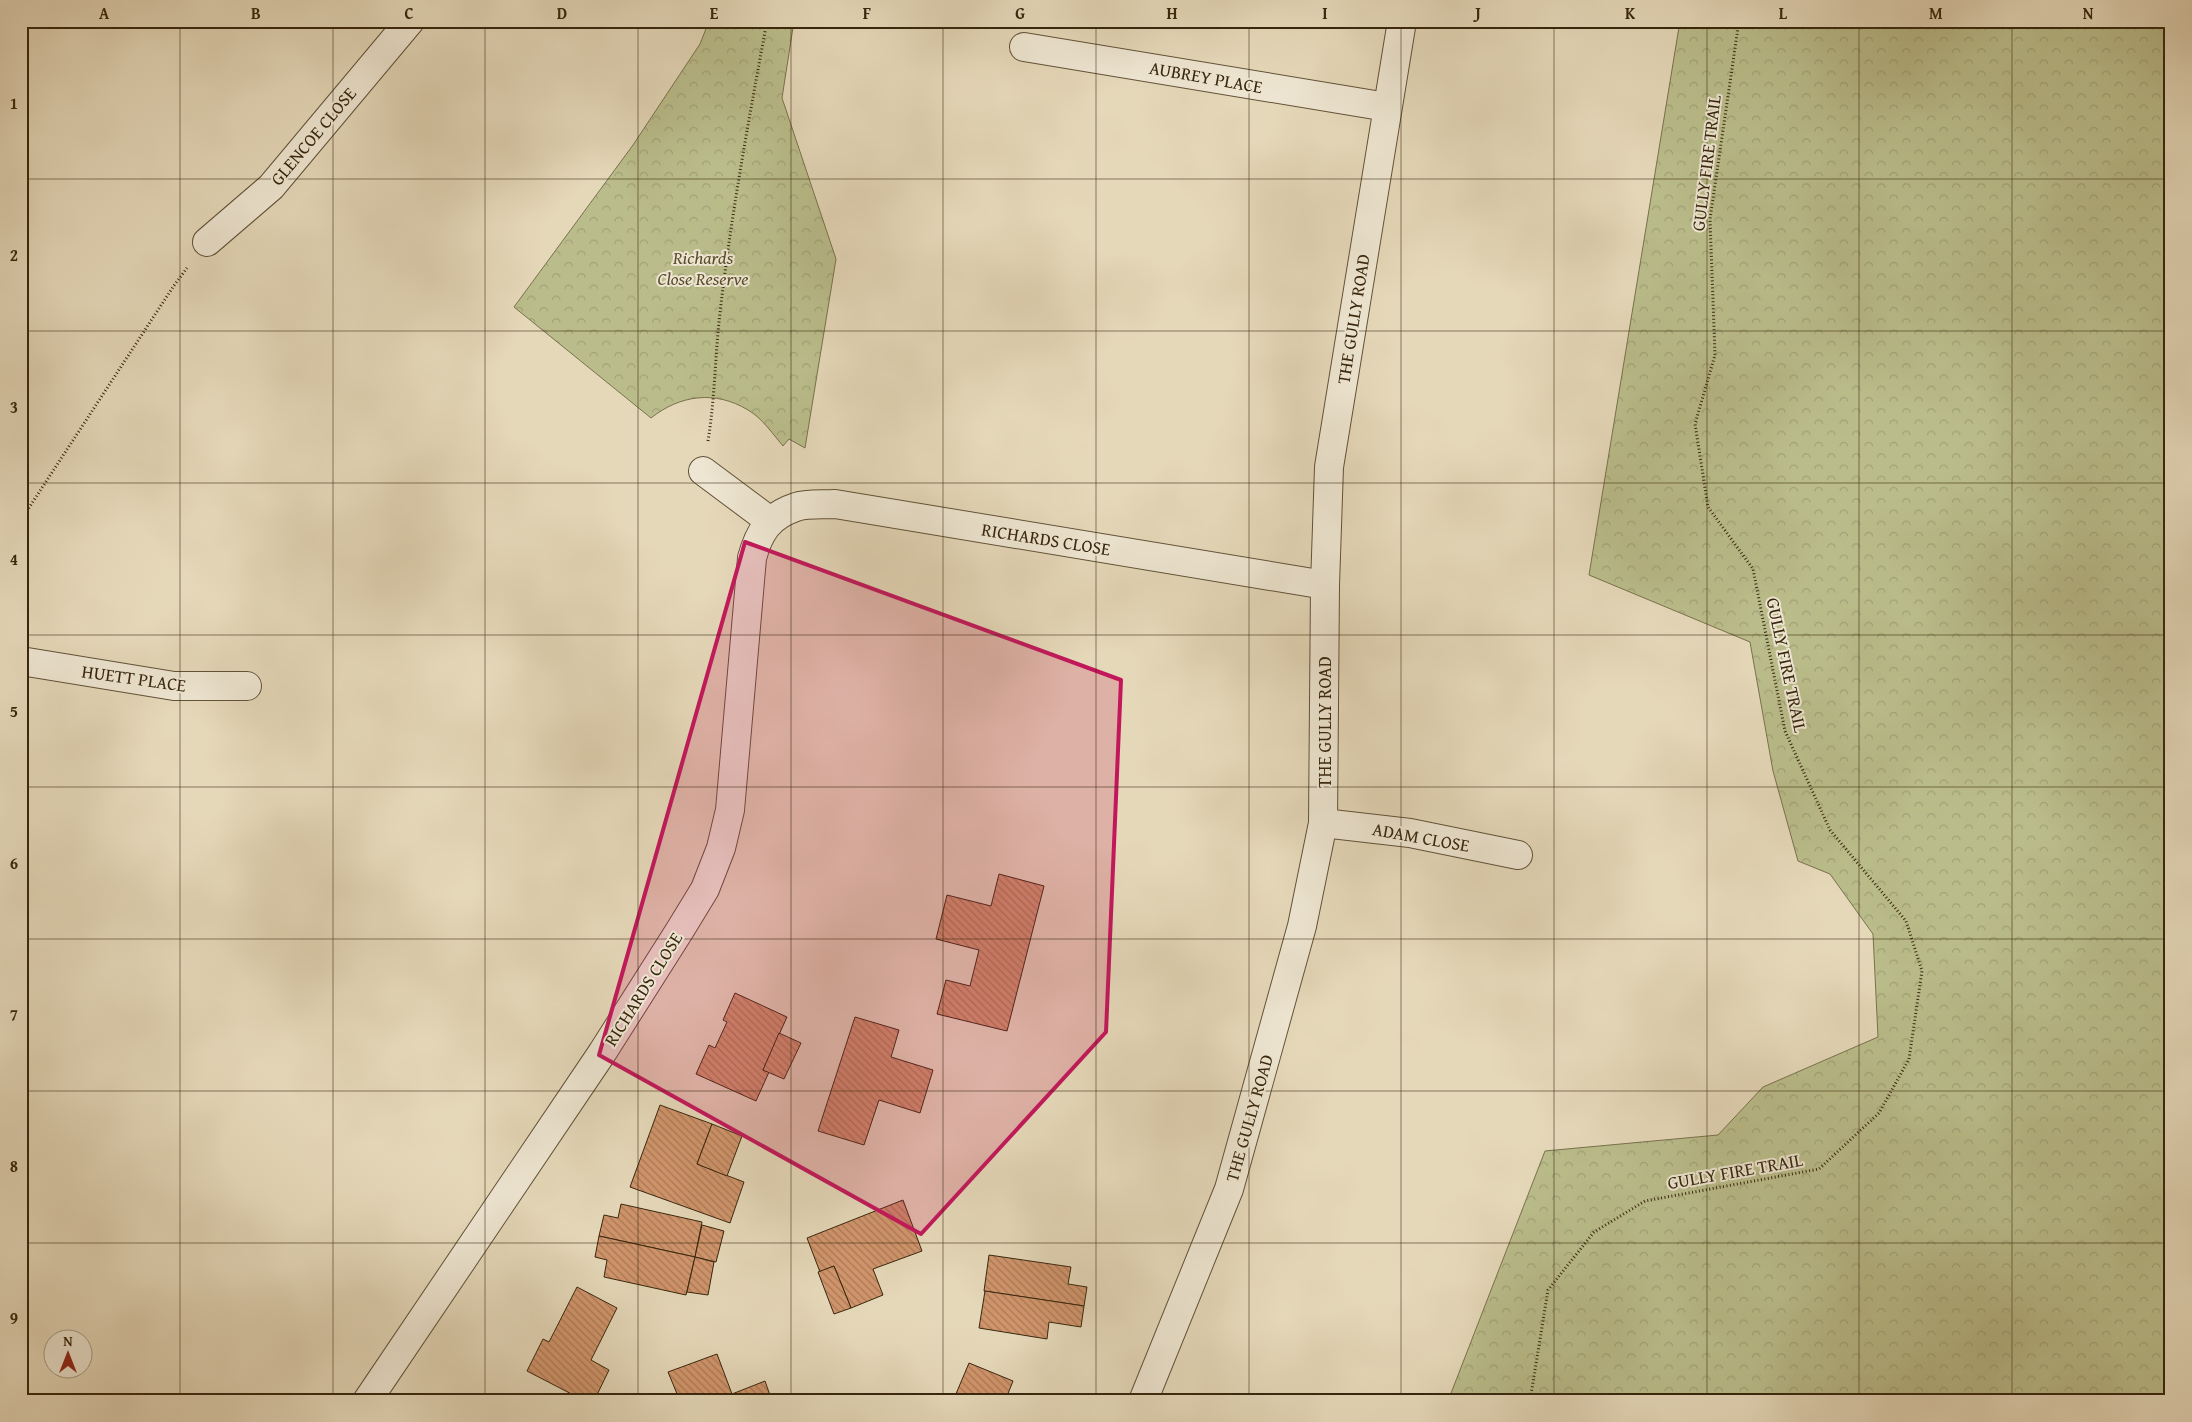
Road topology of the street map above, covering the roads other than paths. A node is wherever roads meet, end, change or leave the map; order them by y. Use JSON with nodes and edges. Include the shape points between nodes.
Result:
{"nodes":[{"id":1,"x":410,"y":21,"type":"edge"},
{"id":2,"x":1402,"y":21,"type":"edge"},
{"id":3,"x":1024,"y":47,"type":"dead end"},
{"id":4,"x":1387,"y":107,"type":"junction"},
{"id":5,"x":208,"y":242,"type":"road end"},
{"id":6,"x":703,"y":471,"type":"road end"},
{"id":7,"x":770,"y":521,"type":"junction"},
{"id":8,"x":1325,"y":585,"type":"junction"},
{"id":9,"x":21,"y":661,"type":"edge"},
{"id":10,"x":247,"y":686,"type":"dead end"},
{"id":11,"x":1323,"y":823,"type":"junction"},
{"id":12,"x":1518,"y":855,"type":"dead end"},
{"id":13,"x":367,"y":1401,"type":"edge"},
{"id":14,"x":1143,"y":1401,"type":"edge"}],
"edges":[{"from":1,"to":5,"type":"street","name":"GLENCOE CLOSE","via":[[271,187]]},
{"from":2,"to":4,"type":"street","name":"THE GULLY ROAD"},
{"from":3,"to":4,"type":"street","name":"AUBREY PLACE"},
{"from":4,"to":8,"type":"street","name":"THE GULLY ROAD","via":[[1329,468]]},
{"from":6,"to":7,"type":"street"},
{"from":7,"to":8,"type":"street","name":"RICHARDS CLOSE","via":[[797,506],[835,504]]},
{"from":7,"to":13,"type":"street","name":"RICHARDS CLOSE","via":[[758,537],[752,558],[730,810],[721,848],[705,889],[602,1053]]},
{"from":8,"to":11,"type":"street","name":"THE GULLY ROAD"},
{"from":9,"to":10,"type":"street","name":"HUETT PLACE","via":[[174,686]]},
{"from":11,"to":12,"type":"street","name":"ADAM CLOSE","via":[[1410,833]]},
{"from":11,"to":14,"type":"street","name":"THE GULLY ROAD","via":[[1302,926],[1228,1189]]}]}
